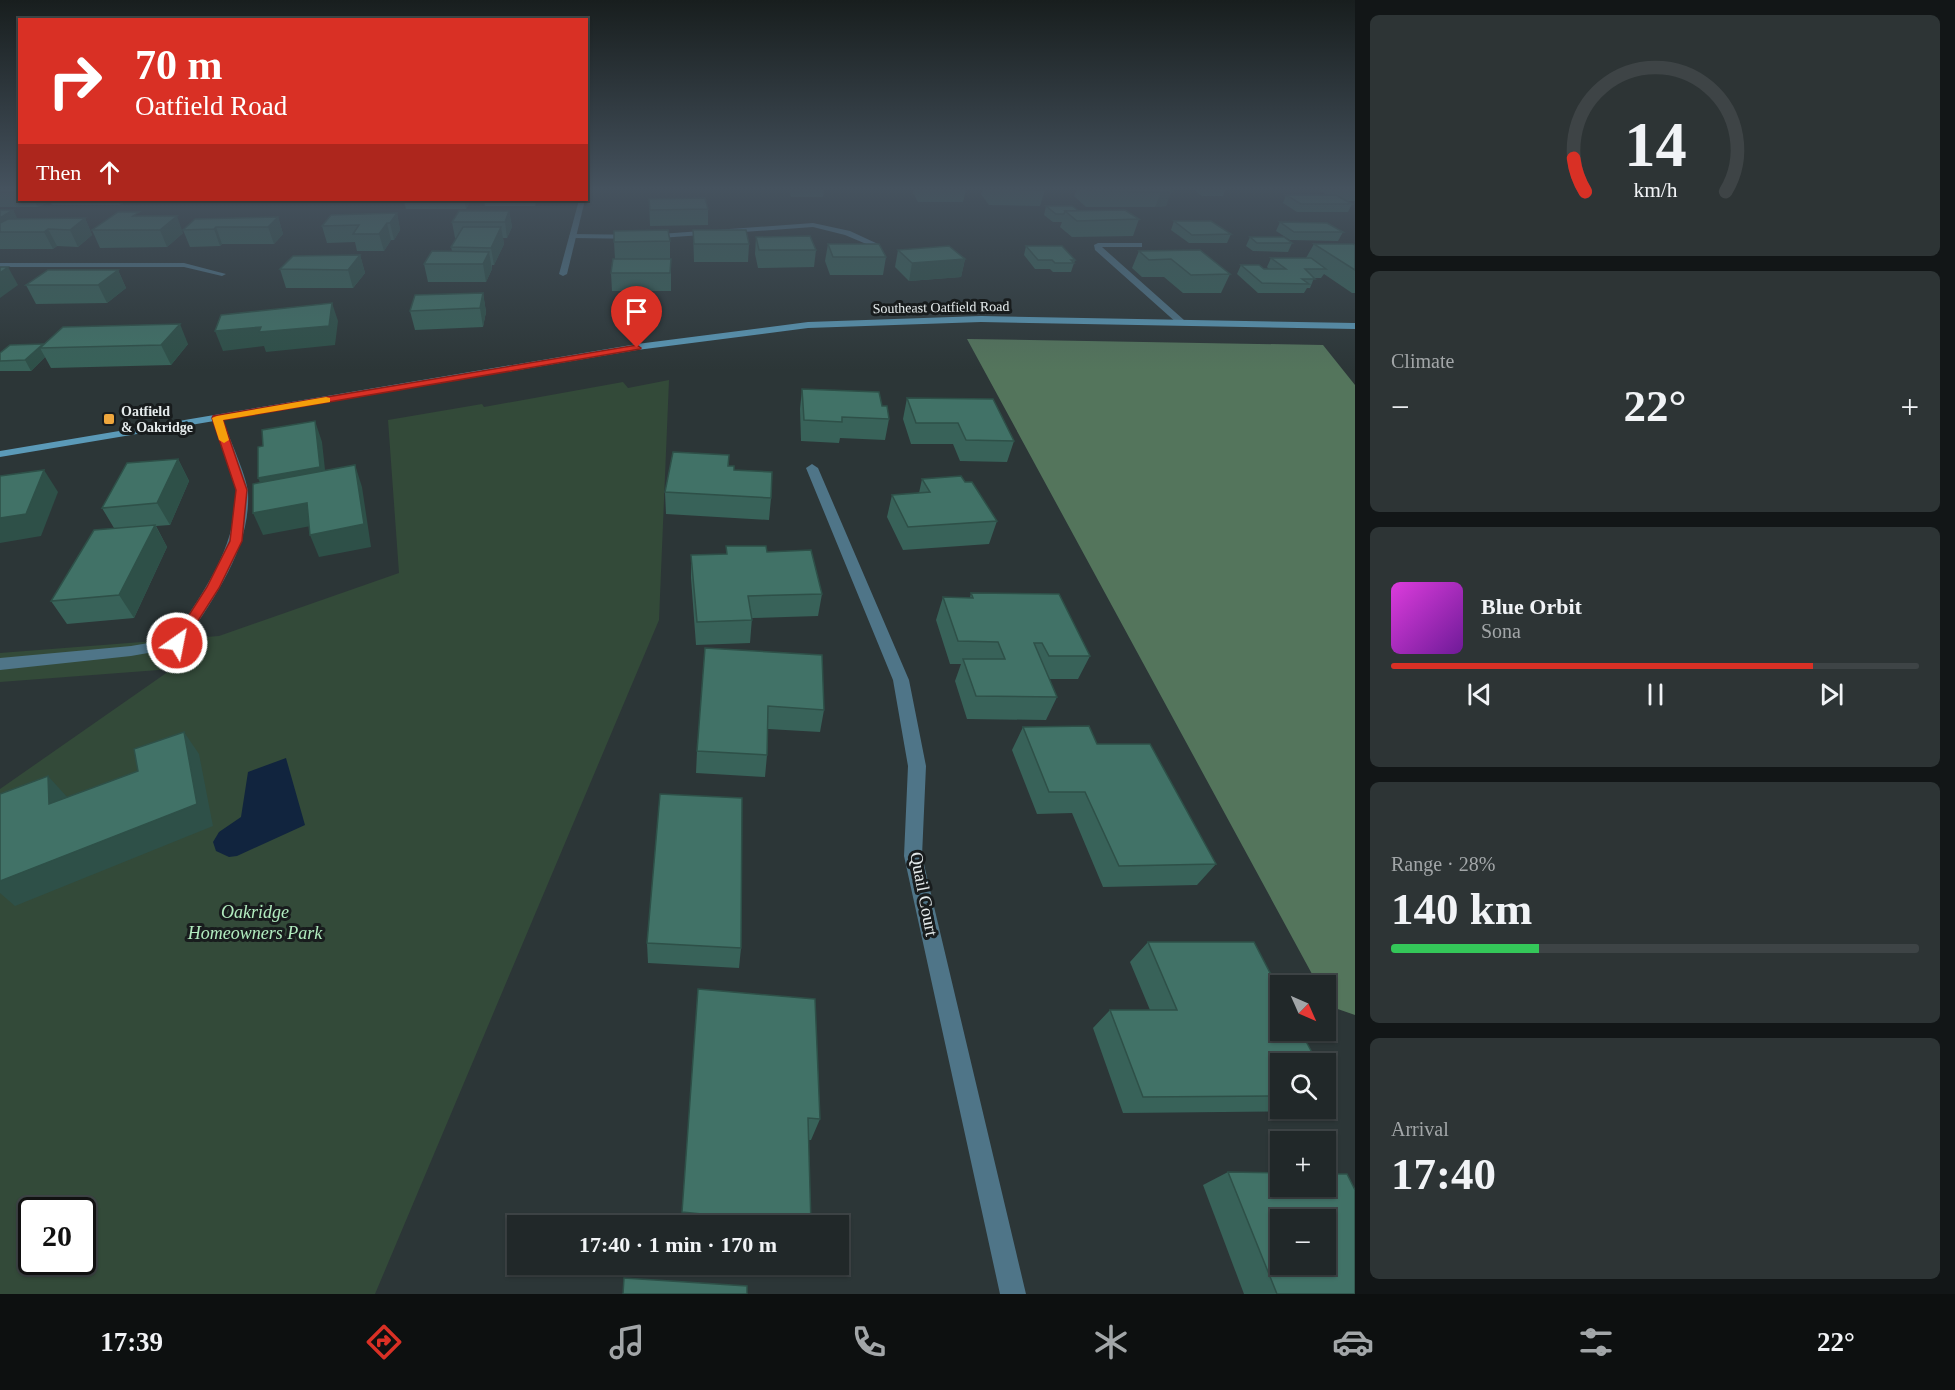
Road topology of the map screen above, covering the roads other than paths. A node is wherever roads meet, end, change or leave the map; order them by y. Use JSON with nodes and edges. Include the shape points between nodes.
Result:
{"nodes":[{"id":1,"x":570,"y":249,"type":"edge"},
{"id":2,"x":1100,"y":249,"type":"edge"},
{"id":3,"x":0,"y":265,"type":"edge"},
{"id":4,"x":222,"y":274,"type":"dead end"},
{"id":5,"x":563,"y":274,"type":"dead end"},
{"id":6,"x":1181,"y":322,"type":"junction"},
{"id":7,"x":1355,"y":326,"type":"edge"},
{"id":8,"x":217,"y":418,"type":"junction"},
{"id":9,"x":0,"y":454,"type":"edge"},
{"id":10,"x":812,"y":468,"type":"dead end"},
{"id":11,"x":0,"y":664,"type":"edge"},
{"id":12,"x":1013,"y":1294,"type":"edge"}],
"edges":[{"from":1,"to":5,"type":"street"},
{"from":2,"to":6,"type":"street"},
{"from":3,"to":4,"type":"street","via":[[184,265]]},
{"from":6,"to":7,"type":"main road","name":"Southeast Oatfield Road"},
{"from":6,"to":8,"type":"main road","name":"Southeast Oatfield Road","via":[[963,320],[816,324],[716,335]]},
{"from":8,"to":9,"type":"main road","name":"Southeast Oatfield Road"},
{"from":8,"to":11,"type":"street","via":[[242,490],[236,541],[213,588],[177,643]]},
{"from":10,"to":12,"type":"street","name":"Quail Court","via":[[901,680],[917,766],[914,856]]}]}
